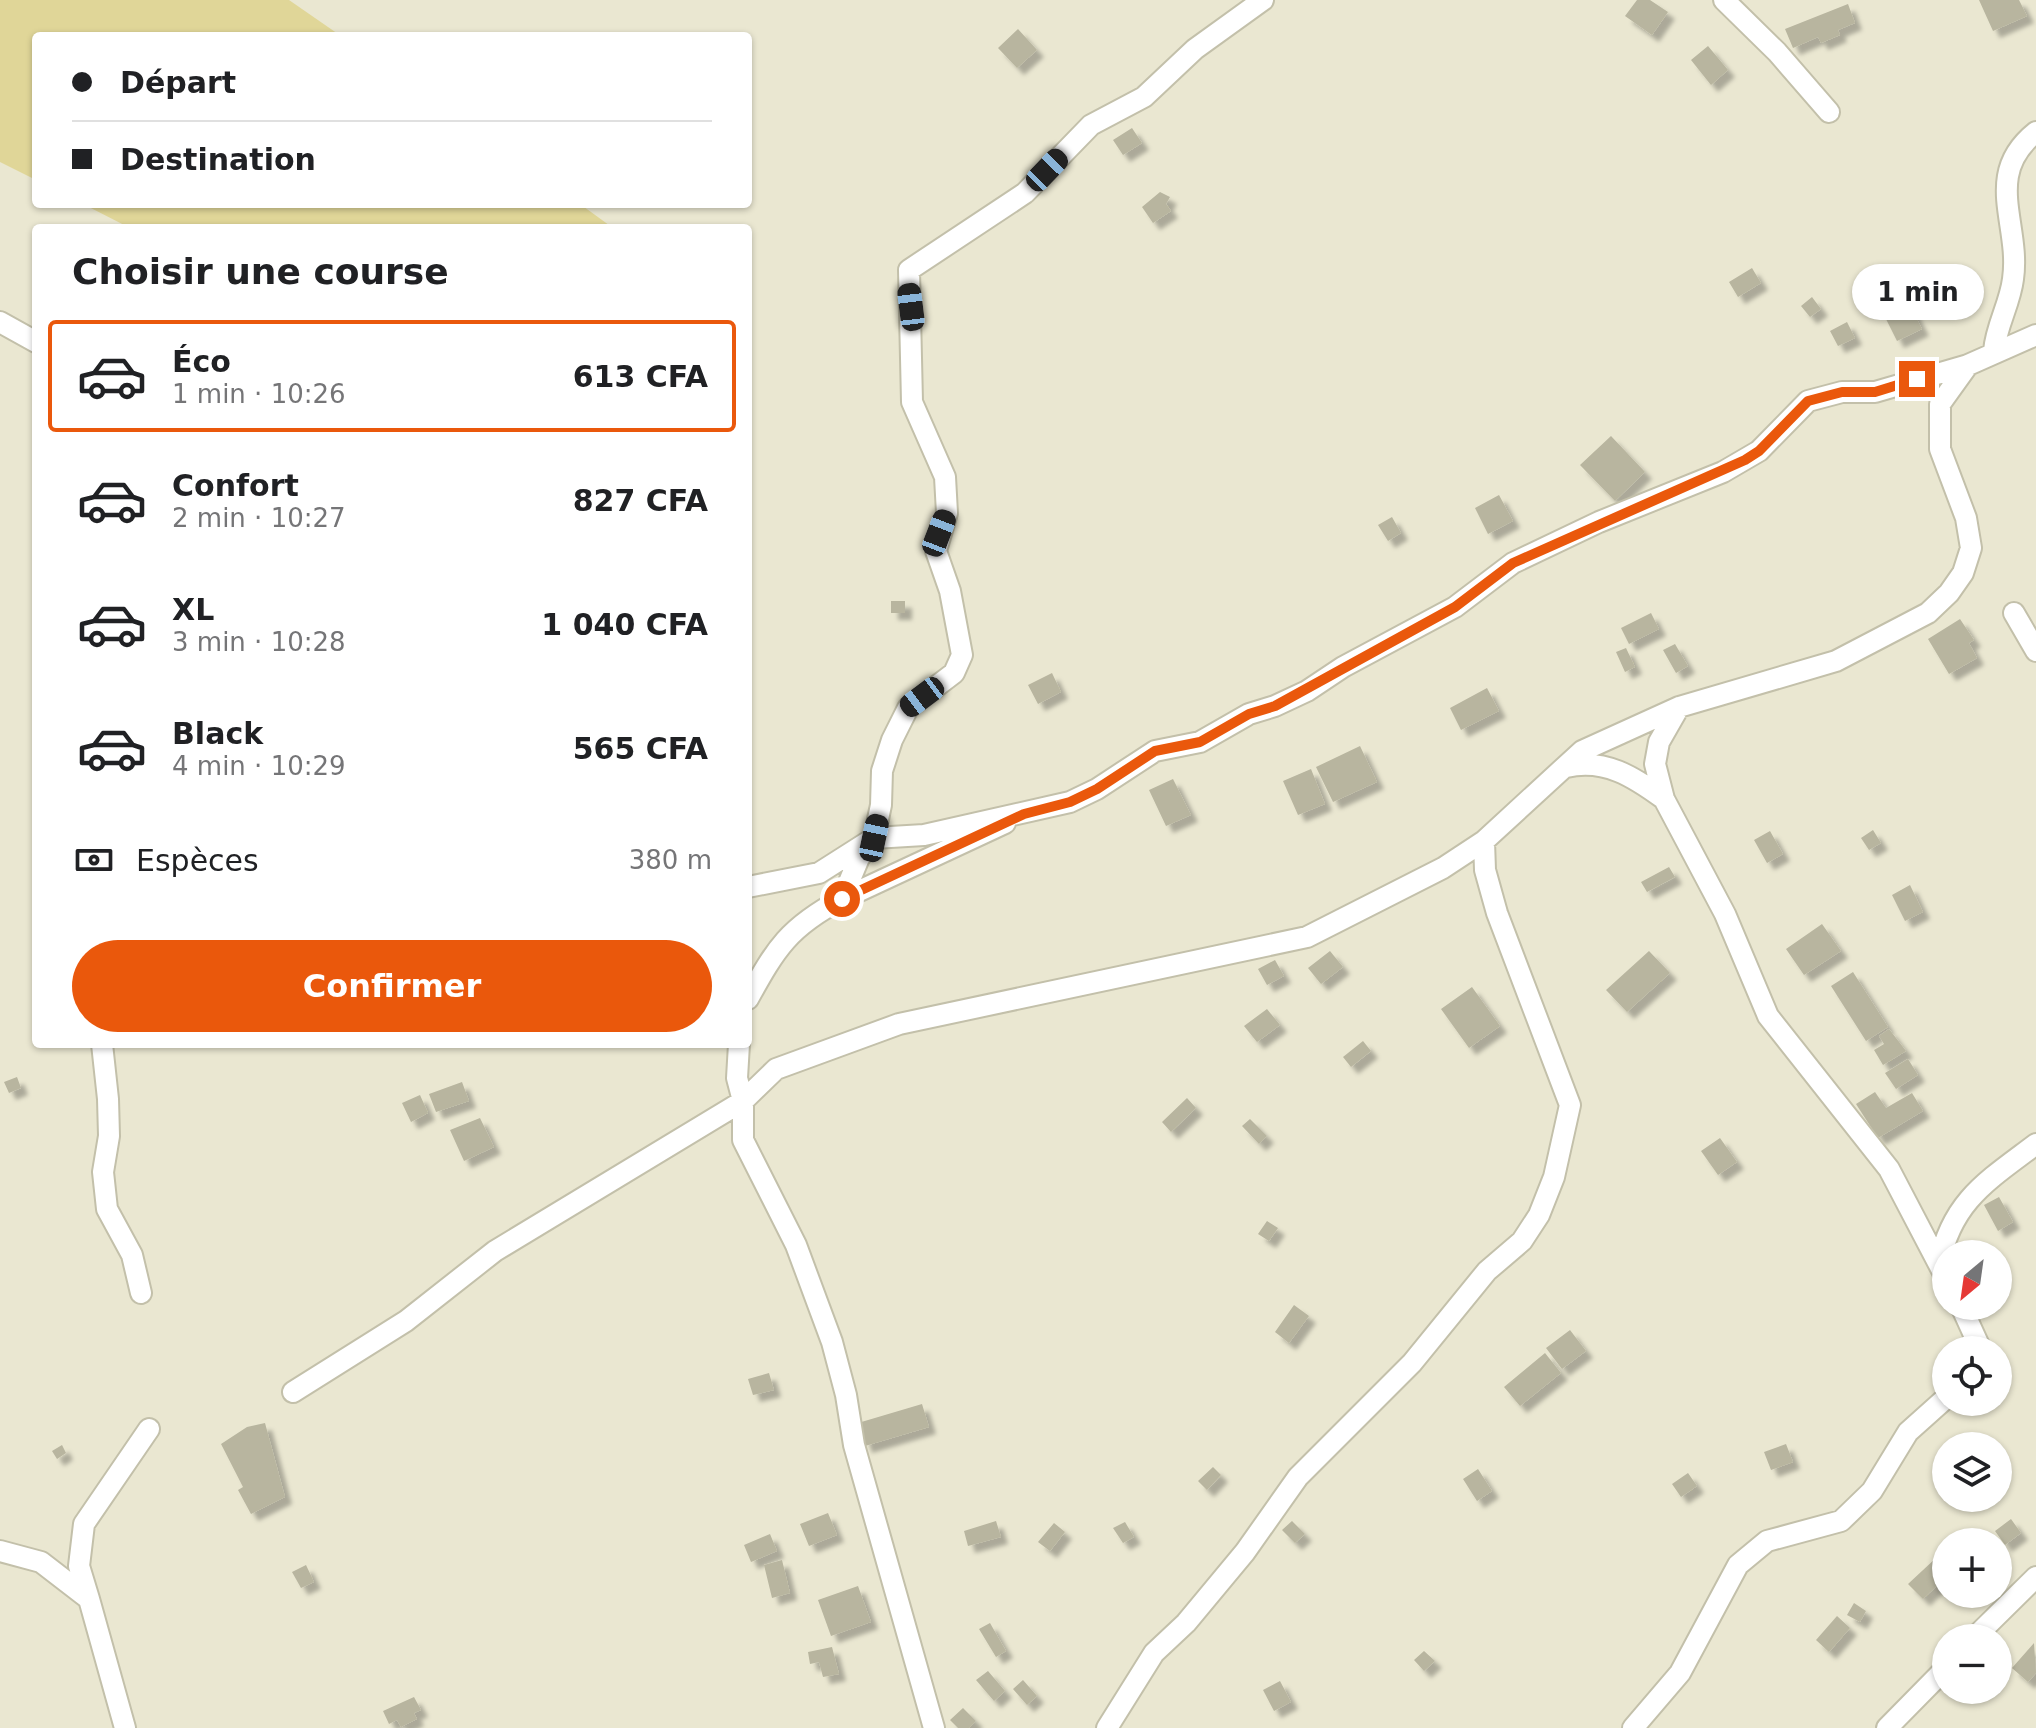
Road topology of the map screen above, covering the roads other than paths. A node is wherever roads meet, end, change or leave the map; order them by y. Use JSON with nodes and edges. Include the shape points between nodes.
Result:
{"nodes":[{"id":1,"x":1263,"y":0,"type":"edge"},
{"id":2,"x":1724,"y":0,"type":"edge"},
{"id":3,"x":1829,"y":112,"type":"dead end"},
{"id":4,"x":2036,"y":132,"type":"edge"},
{"id":5,"x":0,"y":322,"type":"edge"},
{"id":6,"x":2036,"y":335,"type":"edge"},
{"id":7,"x":32,"y":340,"type":"edge"},
{"id":8,"x":1994,"y":351,"type":"junction"},
{"id":9,"x":1968,"y":365,"type":"junction"},
{"id":10,"x":2014,"y":613,"type":"dead end"},
{"id":11,"x":2036,"y":651,"type":"edge"},
{"id":12,"x":1679,"y":707,"type":"junction"},
{"id":13,"x":1561,"y":768,"type":"junction"},
{"id":14,"x":1664,"y":799,"type":"junction"},
{"id":15,"x":1024,"y":814,"type":"junction"},
{"id":16,"x":874,"y":838,"type":"junction"},
{"id":17,"x":1484,"y":841,"type":"junction"},
{"id":18,"x":752,"y":886,"type":"edge"},
{"id":19,"x":842,"y":899,"type":"junction"},
{"id":20,"x":752,"y":992,"type":"edge"},
{"id":21,"x":102,"y":1048,"type":"edge"},
{"id":22,"x":739,"y":1048,"type":"edge"},
{"id":23,"x":743,"y":1101,"type":"junction"},
{"id":24,"x":2036,"y":1144,"type":"edge"},
{"id":25,"x":1945,"y":1240,"type":"edge"},
{"id":26,"x":1932,"y":1252,"type":"edge"},
{"id":27,"x":141,"y":1293,"type":"dead end"},
{"id":28,"x":293,"y":1392,"type":"dead end"},
{"id":29,"x":1932,"y":1411,"type":"edge"},
{"id":30,"x":149,"y":1429,"type":"dead end"},
{"id":31,"x":0,"y":1551,"type":"edge"},
{"id":32,"x":2036,"y":1577,"type":"edge"},
{"id":33,"x":89,"y":1599,"type":"junction"},
{"id":34,"x":1988,"y":1624,"type":"edge"},
{"id":35,"x":1932,"y":1682,"type":"edge"},
{"id":36,"x":125,"y":1728,"type":"edge"},
{"id":37,"x":934,"y":1728,"type":"edge"},
{"id":38,"x":1107,"y":1728,"type":"edge"},
{"id":39,"x":1633,"y":1728,"type":"edge"},
{"id":40,"x":1887,"y":1728,"type":"edge"}],
"edges":[{"from":1,"to":16,"type":"street","via":[[1195,49],[1144,97],[1091,125],[1025,193],[909,270],[912,402],[945,477],[947,513],[936,551],[962,655],[954,673],[908,708],[892,740],[882,771]]},
{"from":2,"to":3,"type":"street"},
{"from":4,"to":8,"type":"street","via":[[2020,145],[2008,172],[2006,208],[2014,274]]},
{"from":5,"to":7,"type":"street"},
{"from":6,"to":8,"type":"street"},
{"from":8,"to":9,"type":"street"},
{"from":9,"to":12,"type":"street","via":[[1940,404],[1938,421],[1940,449],[1966,518],[1971,548],[1949,593],[1928,613],[1836,661]]},
{"from":9,"to":15,"type":"street","via":[[1875,392],[1842,392],[1808,401],[1759,451],[1723,472],[1513,563],[1455,607],[1275,706],[1249,714],[1200,742],[1155,751],[1070,802]]},
{"from":10,"to":11,"type":"street"},
{"from":12,"to":13,"type":"street","via":[[1582,751]]},
{"from":12,"to":14,"type":"street","via":[[1659,742],[1655,764]]},
{"from":13,"to":14,"type":"street","via":[[1590,762],[1621,771]]},
{"from":13,"to":17,"type":"street"},
{"from":14,"to":26,"type":"street","via":[[1725,914],[1768,1016],[1889,1169]]},
{"from":15,"to":16,"type":"street","via":[[924,835]]},
{"from":15,"to":19,"type":"street"},
{"from":16,"to":18,"type":"street","via":[[819,873]]},
{"from":16,"to":19,"type":"street"},
{"from":17,"to":23,"type":"street","via":[[1443,868],[1307,937],[899,1024],[776,1069]]},
{"from":17,"to":38,"type":"street","via":[[1485,870],[1497,913],[1570,1105],[1563,1147],[1539,1215],[1522,1241],[1487,1271],[1412,1363],[1298,1477],[1245,1552],[1154,1653]]},
{"from":19,"to":20,"type":"street","via":[[784,938]]},
{"from":21,"to":27,"type":"street","via":[[108,1099],[103,1172],[107,1209],[132,1255]]},
{"from":22,"to":23,"type":"street","via":[[737,1078]]},
{"from":23,"to":28,"type":"street","via":[[495,1251],[406,1321]]},
{"from":23,"to":37,"type":"street","via":[[743,1140],[796,1245],[832,1342],[854,1445]]},
{"from":24,"to":25,"type":"street","via":[[1957,1212]]},
{"from":29,"to":39,"type":"street","via":[[1908,1432],[1872,1491],[1841,1521],[1767,1541],[1738,1565],[1680,1673]]},
{"from":30,"to":33,"type":"street","via":[[84,1524],[79,1566]]},
{"from":31,"to":33,"type":"street","via":[[41,1562]]},
{"from":32,"to":34,"type":"street"},
{"from":33,"to":36,"type":"street"},
{"from":35,"to":40,"type":"street"}]}
